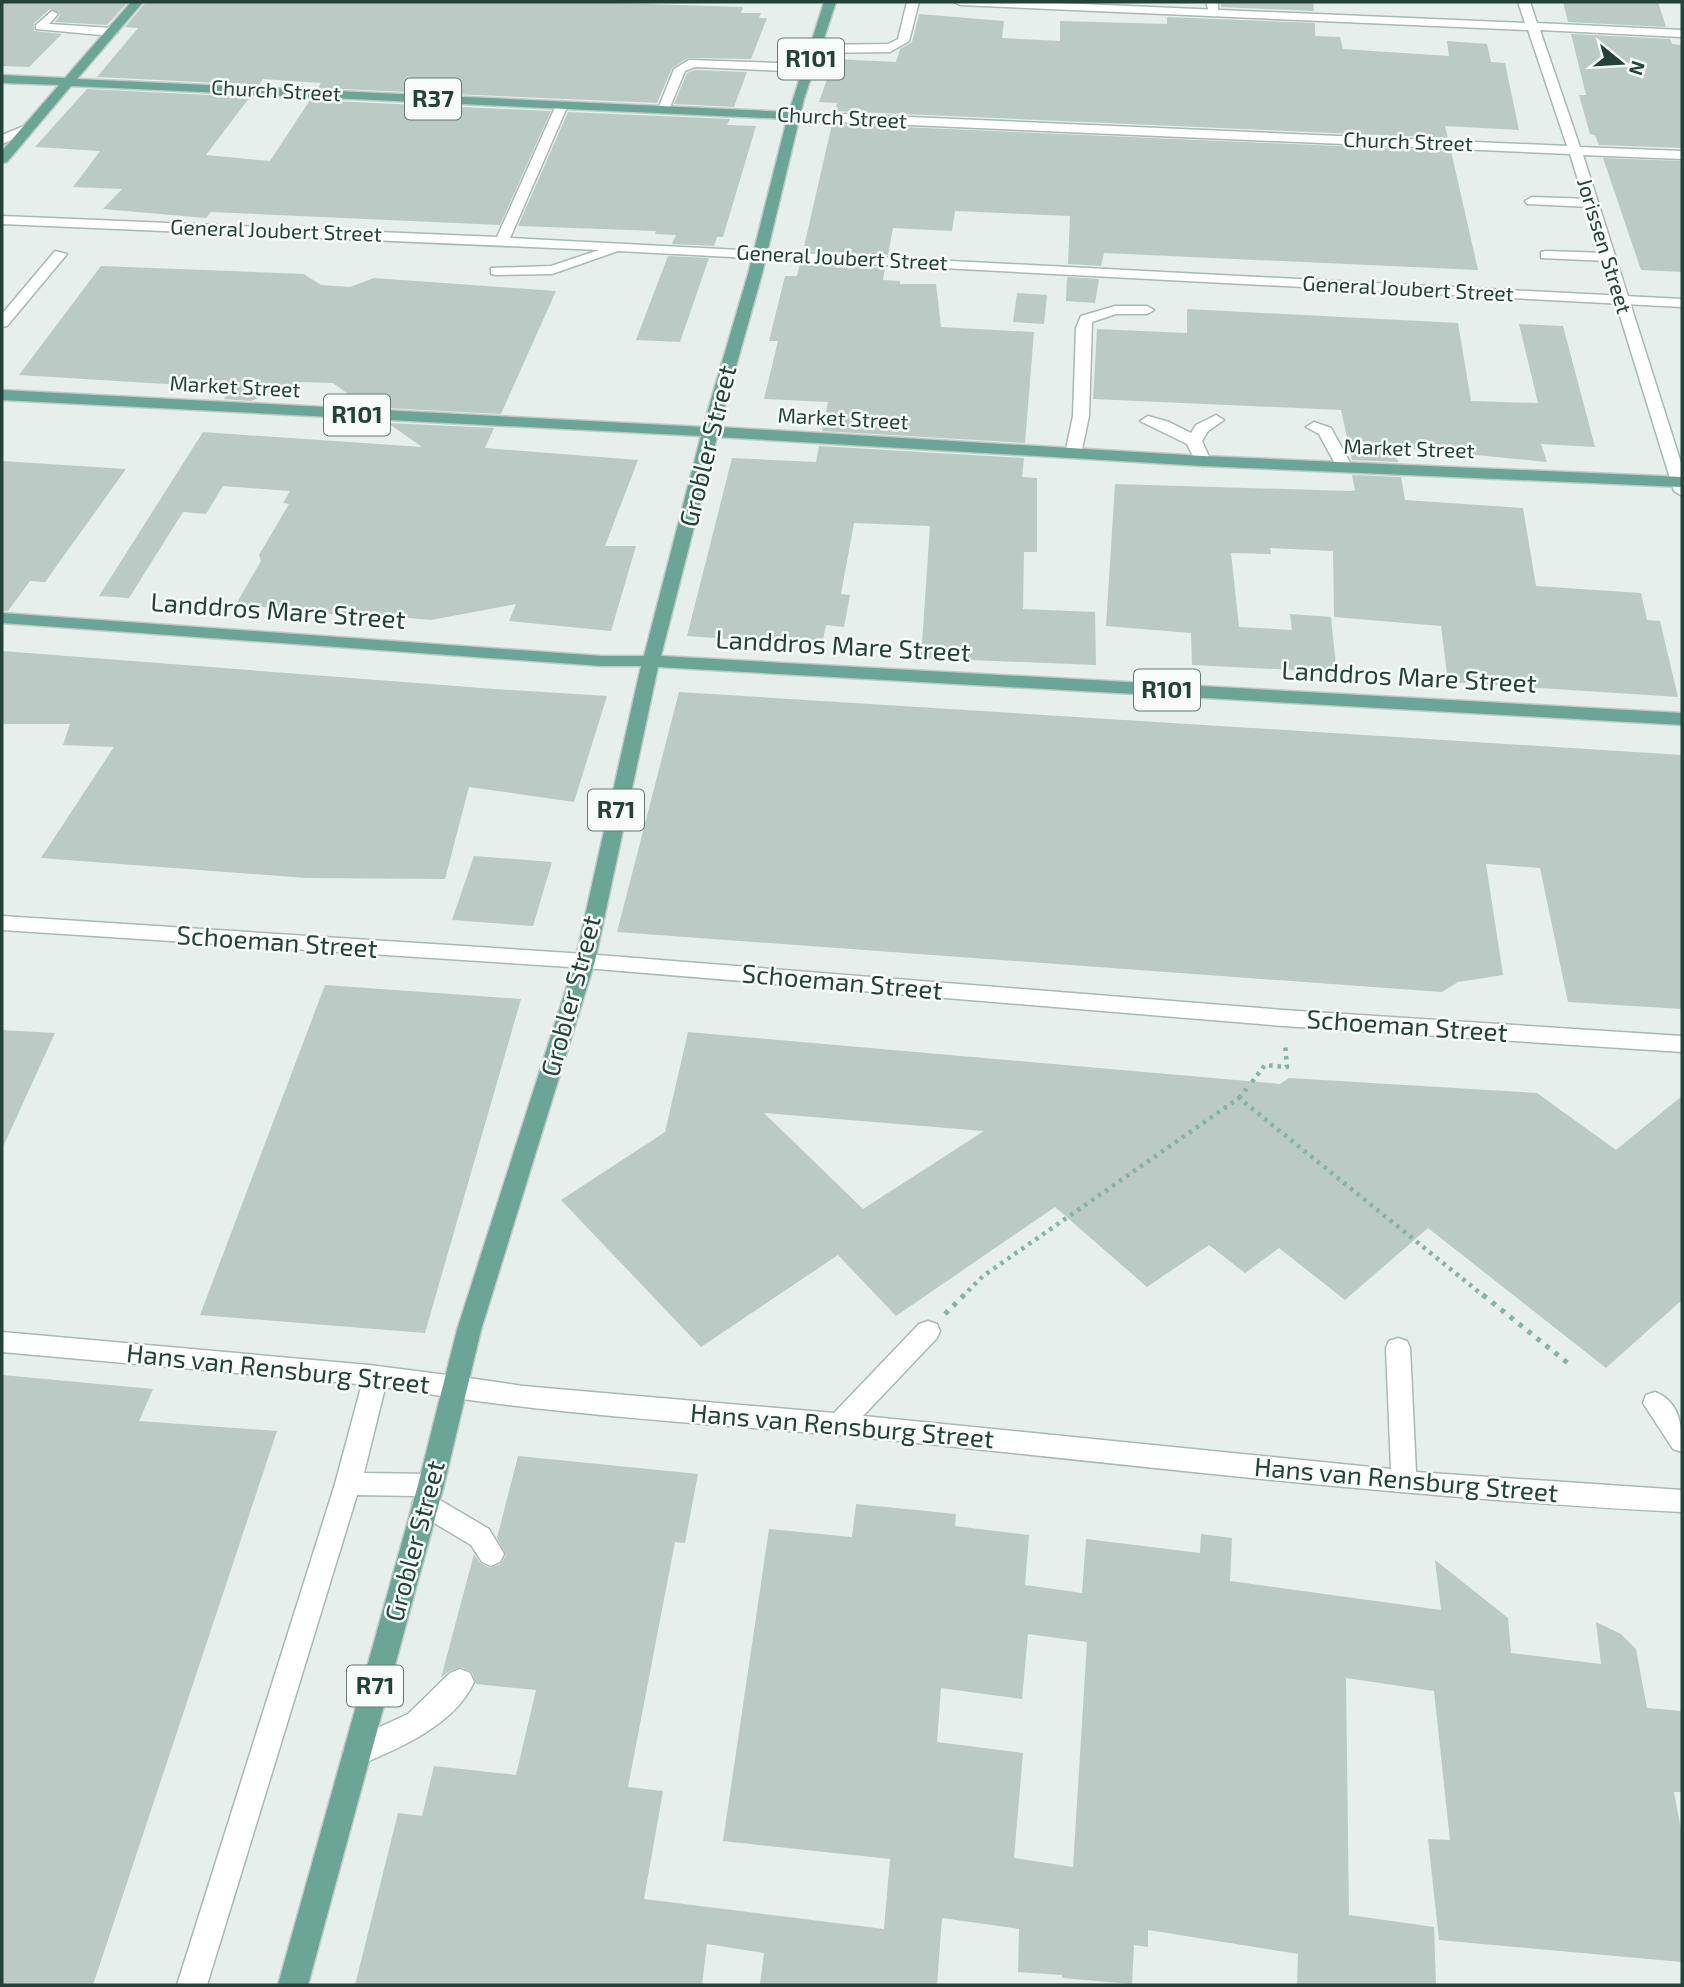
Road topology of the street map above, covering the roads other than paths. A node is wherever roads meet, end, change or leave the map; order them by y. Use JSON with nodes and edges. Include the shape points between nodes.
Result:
{"nodes":[{"id":1,"x":136,"y":2,"type":"edge"},
{"id":2,"x":830,"y":2,"type":"edge"},
{"id":3,"x":913,"y":2,"type":"edge"},
{"id":4,"x":960,"y":2,"type":"edge"},
{"id":5,"x":1524,"y":2,"type":"edge"},
{"id":6,"x":1213,"y":7,"type":"edge"},
{"id":7,"x":52,"y":14,"type":"dead end"},
{"id":8,"x":1531,"y":27,"type":"junction"},
{"id":9,"x":112,"y":32,"type":"junction"},
{"id":10,"x":1682,"y":33,"type":"edge"},
{"id":11,"x":815,"y":49,"type":"junction"},
{"id":12,"x":808,"y":68,"type":"junction"},
{"id":13,"x":2,"y":79,"type":"edge"},
{"id":14,"x":70,"y":82,"type":"junction"},
{"id":15,"x":562,"y":105,"type":"junction"},
{"id":16,"x":664,"y":109,"type":"junction"},
{"id":17,"x":796,"y":116,"type":"junction"},
{"id":18,"x":29,"y":128,"type":"junction"},
{"id":19,"x":2,"y":140,"type":"edge"},
{"id":20,"x":1575,"y":150,"type":"junction"},
{"id":21,"x":1682,"y":155,"type":"edge"},
{"id":22,"x":2,"y":159,"type":"edge"},
{"id":23,"x":1532,"y":201,"type":"dead end"},
{"id":24,"x":1591,"y":203,"type":"junction"},
{"id":25,"x":2,"y":220,"type":"edge"},
{"id":26,"x":502,"y":241,"type":"junction"},
{"id":27,"x":623,"y":247,"type":"junction"},
{"id":28,"x":758,"y":253,"type":"junction"},
{"id":29,"x":60,"y":254,"type":"dead end"},
{"id":30,"x":1546,"y":255,"type":"dead end"},
{"id":31,"x":1607,"y":257,"type":"junction"},
{"id":32,"x":496,"y":271,"type":"dead end"},
{"id":33,"x":1620,"y":300,"type":"junction"},
{"id":34,"x":1682,"y":303,"type":"edge"},
{"id":35,"x":1147,"y":310,"type":"dead end"},
{"id":36,"x":2,"y":323,"type":"edge"},
{"id":37,"x":2,"y":395,"type":"edge"},
{"id":38,"x":1216,"y":420,"type":"dead end"},
{"id":39,"x":1148,"y":421,"type":"dead end"},
{"id":40,"x":1314,"y":427,"type":"dead end"},
{"id":41,"x":712,"y":432,"type":"junction"},
{"id":42,"x":1194,"y":441,"type":"junction"},
{"id":43,"x":1073,"y":454,"type":"junction"},
{"id":44,"x":1203,"y":461,"type":"junction"},
{"id":45,"x":1345,"y":468,"type":"junction"},
{"id":46,"x":1681,"y":485,"type":"edge"},
{"id":47,"x":2,"y":618,"type":"edge"},
{"id":48,"x":651,"y":661,"type":"junction"},
{"id":49,"x":1682,"y":719,"type":"edge"},
{"id":50,"x":2,"y":923,"type":"edge"},
{"id":51,"x":585,"y":961,"type":"junction"},
{"id":52,"x":1682,"y":1044,"type":"edge"},
{"id":53,"x":928,"y":1331,"type":"road end"},
{"id":54,"x":2,"y":1342,"type":"edge"},
{"id":55,"x":1398,"y":1348,"type":"dead end"},
{"id":56,"x":376,"y":1376,"type":"junction"},
{"id":57,"x":455,"y":1387,"type":"junction"},
{"id":58,"x":1655,"y":1403,"type":"dead end"},
{"id":59,"x":839,"y":1424,"type":"junction"},
{"id":60,"x":1682,"y":1441,"type":"edge"},
{"id":61,"x":1404,"y":1482,"type":"junction"},
{"id":62,"x":348,"y":1483,"type":"junction"},
{"id":63,"x":428,"y":1495,"type":"junction"},
{"id":64,"x":1682,"y":1501,"type":"edge"},
{"id":65,"x":491,"y":1554,"type":"dead end"},
{"id":66,"x":460,"y":1682,"type":"dead end"},
{"id":67,"x":357,"y":1752,"type":"junction"},
{"id":68,"x":192,"y":1985,"type":"edge"},
{"id":69,"x":293,"y":1985,"type":"edge"}],
"edges":[{"from":1,"to":9,"type":"main road"},
{"from":2,"to":11,"type":"main road","name":"Grobler Street","number":"R101"},
{"from":3,"to":11,"type":"street","via":[[898,45]]},
{"from":4,"to":6,"type":"street"},
{"from":5,"to":8,"type":"street","name":"Jorissen Street"},
{"from":6,"to":8,"type":"street"},
{"from":7,"to":9,"type":"street","via":[[40,27]]},
{"from":8,"to":10,"type":"street"},
{"from":8,"to":20,"type":"street","name":"Jorissen Street"},
{"from":9,"to":14,"type":"main road"},
{"from":11,"to":12,"type":"main road","name":"Grobler Street","number":"R101"},
{"from":12,"to":16,"type":"street","via":[[693,63],[680,69]]},
{"from":12,"to":17,"type":"main road","name":"Grobler Street","number":"R101"},
{"from":13,"to":14,"type":"main road","name":"Church Street","number":"R37"},
{"from":14,"to":15,"type":"main road","name":"Church Street","number":"R37"},
{"from":14,"to":18,"type":"main road"},
{"from":15,"to":16,"type":"main road","name":"Church Street","number":"R37"},
{"from":15,"to":26,"type":"street"},
{"from":16,"to":17,"type":"main road","name":"Church Street","number":"R37"},
{"from":17,"to":20,"type":"street","name":"Church Street"},
{"from":17,"to":28,"type":"main road","name":"Grobler Street","number":"R101"},
{"from":18,"to":19,"type":"street"},
{"from":18,"to":22,"type":"main road"},
{"from":20,"to":21,"type":"street","name":"Church Street"},
{"from":20,"to":24,"type":"street","name":"Jorissen Street"},
{"from":23,"to":24,"type":"street"},
{"from":24,"to":31,"type":"street","name":"Jorissen Street"},
{"from":25,"to":26,"type":"street","name":"General Joubert Street"},
{"from":26,"to":27,"type":"street","name":"General Joubert Street"},
{"from":27,"to":28,"type":"street","name":"General Joubert Street"},
{"from":27,"to":32,"type":"street","via":[[552,271]]},
{"from":28,"to":33,"type":"street","name":"General Joubert Street"},
{"from":28,"to":41,"type":"main road","name":"Grobler Street","number":"R101"},
{"from":29,"to":36,"type":"street"},
{"from":30,"to":31,"type":"street"},
{"from":31,"to":33,"type":"street","name":"Jorissen Street"},
{"from":33,"to":34,"type":"street","name":"General Joubert Street"},
{"from":33,"to":46,"type":"street","name":"Jorissen Street"},
{"from":35,"to":43,"type":"street","via":[[1115,310],[1086,319],[1081,416]]},
{"from":37,"to":41,"type":"main road","name":"Market Street","number":"R101"},
{"from":38,"to":42,"type":"street","via":[[1202,428]]},
{"from":39,"to":42,"type":"street"},
{"from":40,"to":45,"type":"street","via":[[1325,431]]},
{"from":41,"to":43,"type":"main road","name":"Market Street","number":"R101"},
{"from":41,"to":48,"type":"main road","name":"Grobler Street","number":"R71"},
{"from":42,"to":44,"type":"street"},
{"from":43,"to":44,"type":"main road","name":"Market Street","number":"R101"},
{"from":44,"to":45,"type":"main road","name":"Market Street","number":"R101"},
{"from":45,"to":46,"type":"main road","name":"Market Street","number":"R101"},
{"from":47,"to":48,"type":"main road","name":"Landdros Mare Street","number":"R101"},
{"from":48,"to":49,"type":"main road","name":"Landdros Mare Street","number":"R101"},
{"from":48,"to":51,"type":"main road","name":"Grobler Street","number":"R71"},
{"from":50,"to":51,"type":"street","name":"Schoeman Street"},
{"from":51,"to":52,"type":"street","name":"Schoeman Street","via":[[1283,1018]]},
{"from":51,"to":57,"type":"main road","name":"Grobler Street","number":"R71"},
{"from":53,"to":59,"type":"street"},
{"from":54,"to":56,"type":"street","name":"Hans van Rensburg Street"},
{"from":55,"to":61,"type":"street"},
{"from":56,"to":57,"type":"street","name":"Hans van Rensburg Street"},
{"from":56,"to":62,"type":"street"},
{"from":57,"to":59,"type":"street","name":"Hans van Rensburg Street"},
{"from":57,"to":63,"type":"main road","name":"Grobler Street","number":"R71"},
{"from":58,"to":60,"type":"street"},
{"from":59,"to":61,"type":"street","name":"Hans van Rensburg Street"},
{"from":61,"to":64,"type":"street","name":"Hans van Rensburg Street"},
{"from":62,"to":63,"type":"street"},
{"from":62,"to":68,"type":"street"},
{"from":63,"to":65,"type":"street","via":[[480,1537]]},
{"from":63,"to":67,"type":"main road","name":"Grobler Street","number":"R71"},
{"from":66,"to":67,"type":"street","via":[[418,1724]]},
{"from":67,"to":69,"type":"main road","name":"Grobler Street","number":"R71"}]}
